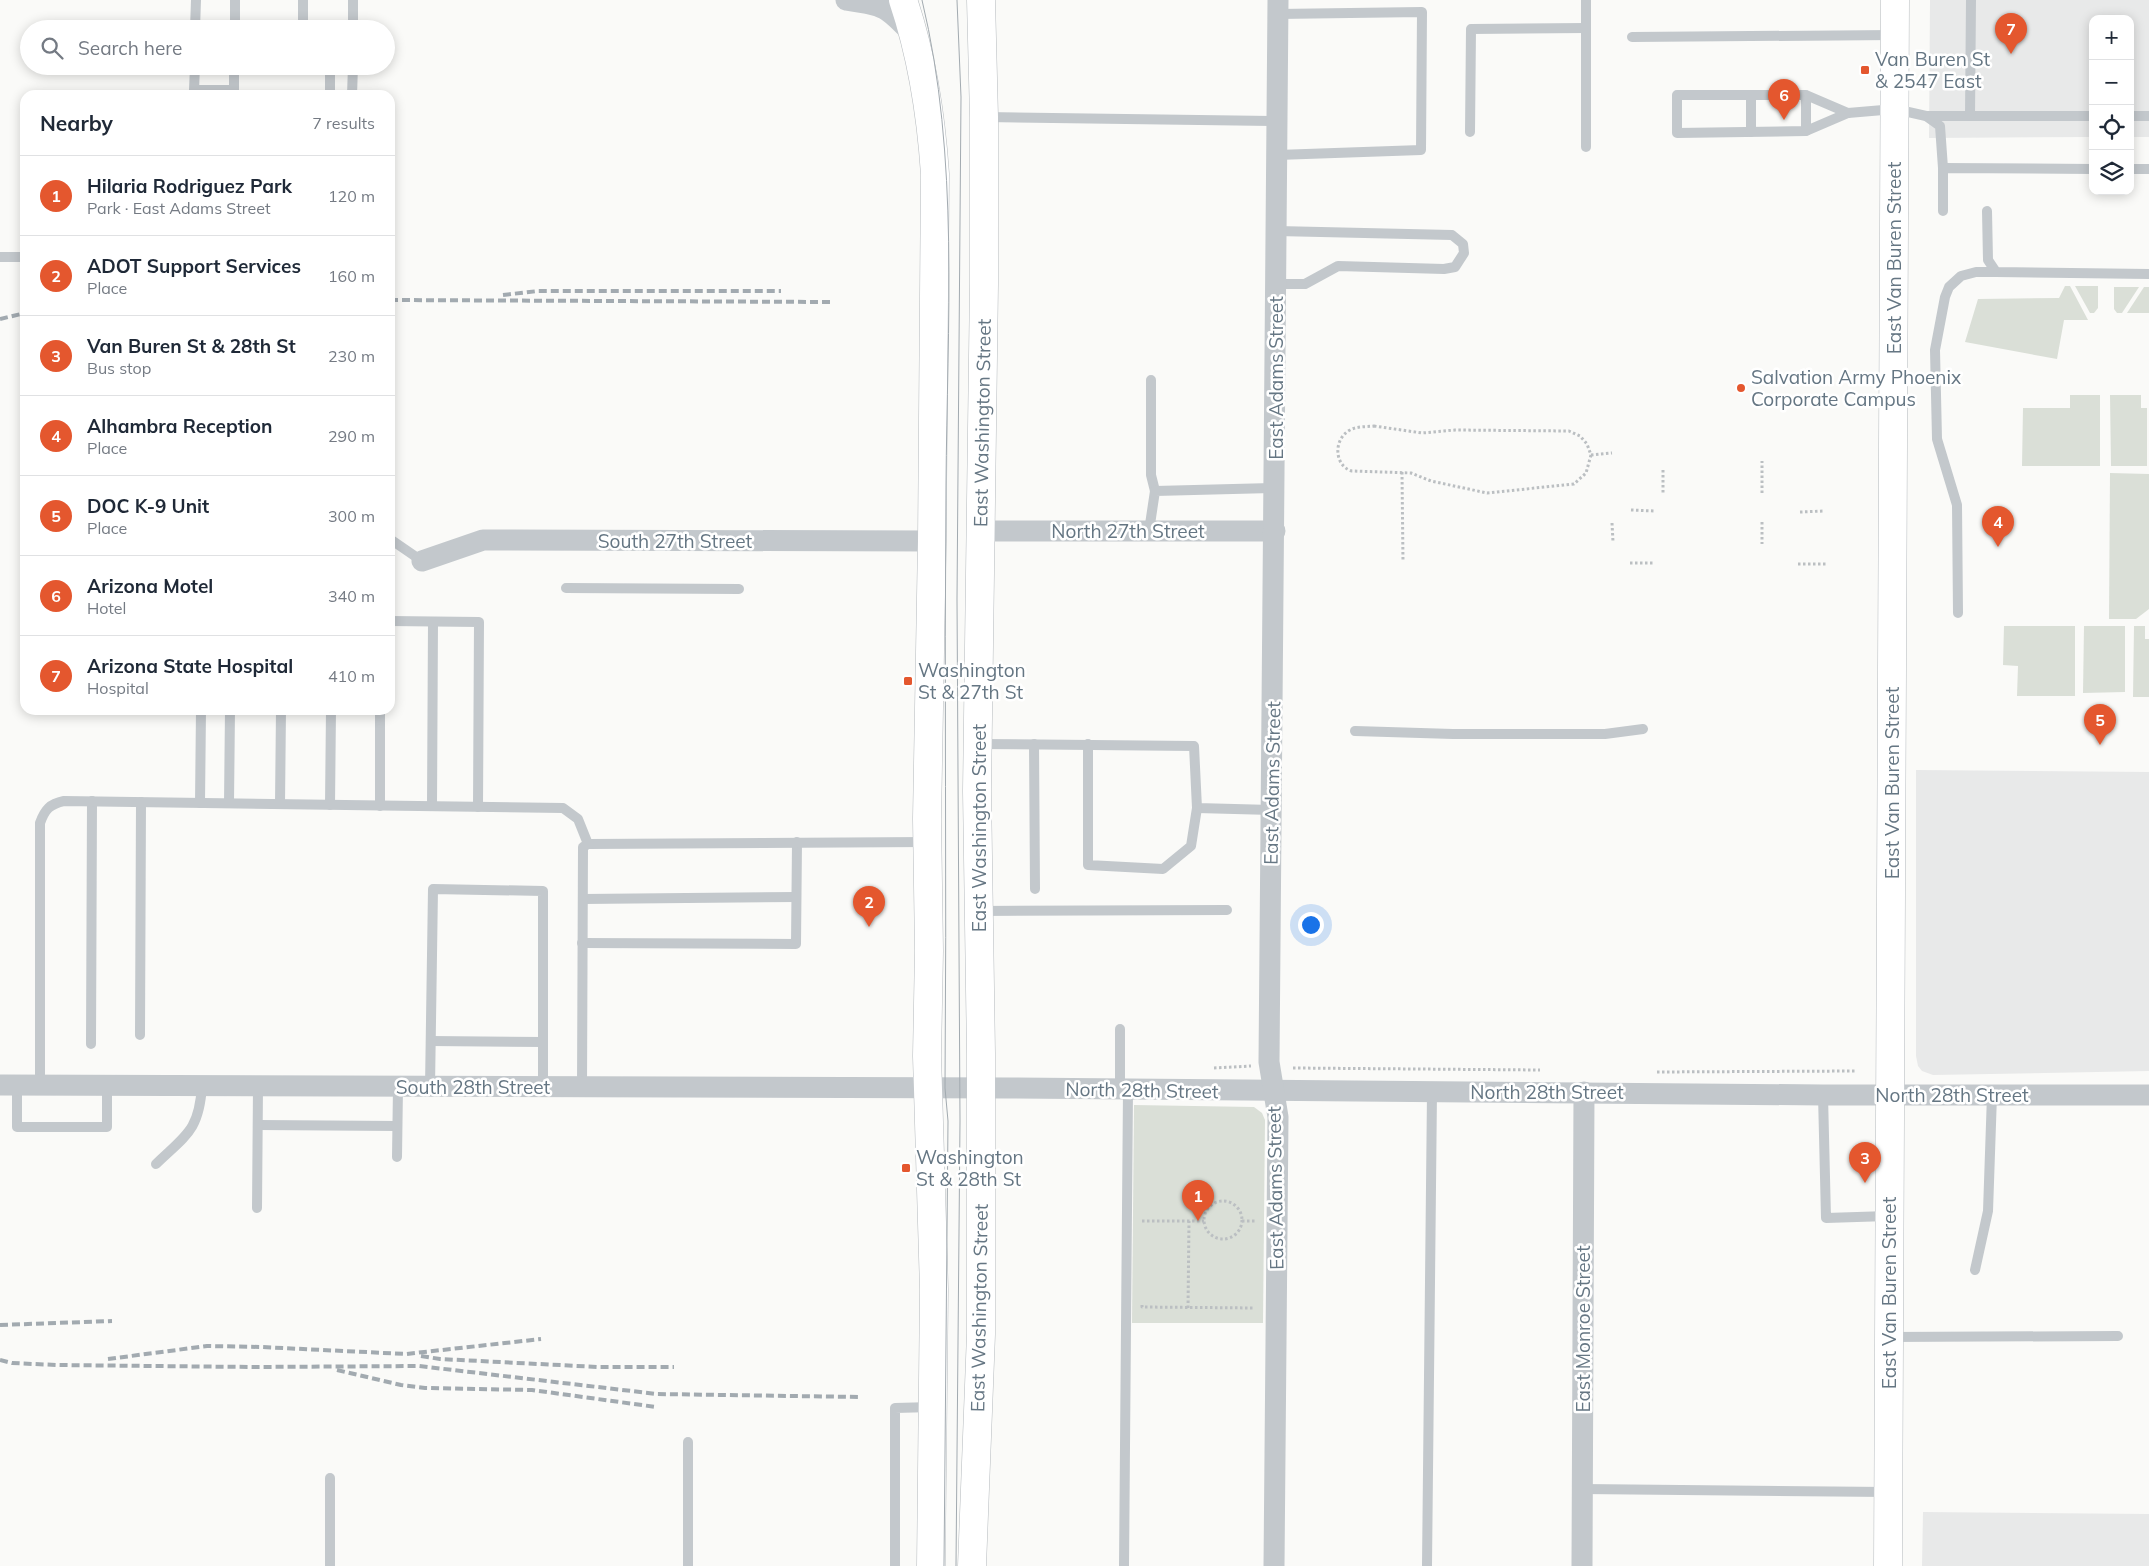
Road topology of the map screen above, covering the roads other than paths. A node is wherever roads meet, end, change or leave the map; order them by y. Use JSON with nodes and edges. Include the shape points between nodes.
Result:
{"nodes":[{"id":1,"x":196,"y":0,"type":"edge"},
{"id":2,"x":235,"y":0,"type":"edge"},
{"id":3,"x":304,"y":0,"type":"edge"},
{"id":4,"x":353,"y":0,"type":"edge"},
{"id":5,"x":846,"y":0,"type":"edge"},
{"id":6,"x":903,"y":0,"type":"edge"},
{"id":7,"x":982,"y":0,"type":"edge"},
{"id":8,"x":1586,"y":0,"type":"edge"},
{"id":9,"x":1895,"y":0,"type":"edge"},
{"id":10,"x":1971,"y":0,"type":"edge"},
{"id":11,"x":1278,"y":7,"type":"edge"},
{"id":12,"x":196,"y":20,"type":"edge"},
{"id":13,"x":235,"y":20,"type":"edge"},
{"id":14,"x":303,"y":20,"type":"edge"},
{"id":15,"x":353,"y":20,"type":"edge"},
{"id":16,"x":1586,"y":28,"type":"junction"},
{"id":17,"x":1895,"y":35,"type":"junction"},
{"id":18,"x":914,"y":36,"type":"junction"},
{"id":19,"x":1632,"y":37,"type":"dead end"},
{"id":20,"x":195,"y":75,"type":"edge"},
{"id":21,"x":234,"y":75,"type":"edge"},
{"id":22,"x":330,"y":75,"type":"edge"},
{"id":23,"x":353,"y":75,"type":"edge"},
{"id":24,"x":194,"y":90,"type":"edge"},
{"id":25,"x":194,"y":90,"type":"edge"},
{"id":26,"x":234,"y":90,"type":"edge"},
{"id":27,"x":234,"y":90,"type":"edge"},
{"id":28,"x":330,"y":90,"type":"edge"},
{"id":29,"x":352,"y":90,"type":"edge"},
{"id":30,"x":1751,"y":95,"type":"junction"},
{"id":31,"x":1806,"y":95,"type":"junction"},
{"id":32,"x":1895,"y":109,"type":"junction"},
{"id":33,"x":1848,"y":113,"type":"junction"},
{"id":34,"x":1926,"y":116,"type":"junction"},
{"id":35,"x":1970,"y":116,"type":"junction"},
{"id":36,"x":2089,"y":116,"type":"edge"},
{"id":37,"x":2134,"y":116,"type":"edge"},
{"id":38,"x":2149,"y":116,"type":"edge"},
{"id":39,"x":984,"y":117,"type":"junction"},
{"id":40,"x":1277,"y":121,"type":"junction"},
{"id":41,"x":1806,"y":130,"type":"junction"},
{"id":42,"x":1470,"y":132,"type":"dead end"},
{"id":43,"x":1751,"y":132,"type":"junction"},
{"id":44,"x":1586,"y":147,"type":"dead end"},
{"id":45,"x":1277,"y":155,"type":"junction"},
{"id":46,"x":1943,"y":168,"type":"junction"},
{"id":47,"x":2089,"y":169,"type":"edge"},
{"id":48,"x":2134,"y":169,"type":"edge"},
{"id":49,"x":2149,"y":169,"type":"edge"},
{"id":50,"x":1943,"y":211,"type":"dead end"},
{"id":51,"x":1987,"y":211,"type":"dead end"},
{"id":52,"x":1277,"y":231,"type":"junction"},
{"id":53,"x":0,"y":257,"type":"edge"},
{"id":54,"x":20,"y":257,"type":"edge"},
{"id":55,"x":1996,"y":272,"type":"junction"},
{"id":56,"x":2149,"y":274,"type":"edge"},
{"id":57,"x":1276,"y":284,"type":"junction"},
{"id":58,"x":1151,"y":380,"type":"dead end"},
{"id":59,"x":1275,"y":488,"type":"junction"},
{"id":60,"x":1155,"y":491,"type":"junction"},
{"id":61,"x":980,"y":531,"type":"junction"},
{"id":62,"x":1149,"y":531,"type":"junction"},
{"id":63,"x":1275,"y":531,"type":"junction"},
{"id":64,"x":932,"y":541,"type":"junction"},
{"id":65,"x":395,"y":543,"type":"edge"},
{"id":66,"x":422,"y":562,"type":"joint"},
{"id":67,"x":566,"y":588,"type":"dead end"},
{"id":68,"x":739,"y":589,"type":"dead end"},
{"id":69,"x":1958,"y":612,"type":"dead end"},
{"id":70,"x":395,"y":621,"type":"edge"},
{"id":71,"x":433,"y":622,"type":"junction"},
{"id":72,"x":201,"y":715,"type":"edge"},
{"id":73,"x":230,"y":715,"type":"edge"},
{"id":74,"x":280,"y":715,"type":"edge"},
{"id":75,"x":331,"y":715,"type":"edge"},
{"id":76,"x":380,"y":715,"type":"edge"},
{"id":77,"x":1643,"y":729,"type":"dead end"},
{"id":78,"x":1354,"y":731,"type":"dead end"},
{"id":79,"x":978,"y":744,"type":"junction"},
{"id":80,"x":1034,"y":744,"type":"junction"},
{"id":81,"x":1088,"y":744,"type":"junction"},
{"id":82,"x":92,"y":801,"type":"junction"},
{"id":83,"x":141,"y":802,"type":"junction"},
{"id":84,"x":200,"y":803,"type":"junction"},
{"id":85,"x":229,"y":803,"type":"junction"},
{"id":86,"x":280,"y":804,"type":"junction"},
{"id":87,"x":330,"y":805,"type":"junction"},
{"id":88,"x":380,"y":806,"type":"junction"},
{"id":89,"x":432,"y":806,"type":"junction"},
{"id":90,"x":478,"y":807,"type":"junction"},
{"id":91,"x":1197,"y":808,"type":"junction"},
{"id":92,"x":1272,"y":810,"type":"junction"},
{"id":93,"x":796,"y":842,"type":"junction"},
{"id":94,"x":927,"y":842,"type":"junction"},
{"id":95,"x":588,"y":844,"type":"junction"},
{"id":96,"x":1035,"y":889,"type":"dead end"},
{"id":97,"x":796,"y":897,"type":"junction"},
{"id":98,"x":583,"y":899,"type":"junction"},
{"id":99,"x":1227,"y":910,"type":"dead end"},
{"id":100,"x":979,"y":911,"type":"junction"},
{"id":101,"x":582,"y":943,"type":"junction"},
{"id":102,"x":1120,"y":1029,"type":"dead end"},
{"id":103,"x":140,"y":1034,"type":"dead end"},
{"id":104,"x":431,"y":1041,"type":"junction"},
{"id":105,"x":543,"y":1042,"type":"junction"},
{"id":106,"x":91,"y":1044,"type":"dead end"},
{"id":107,"x":8,"y":1086,"type":"edge"},
{"id":108,"x":40,"y":1086,"type":"junction"},
{"id":109,"x":107,"y":1086,"type":"junction"},
{"id":110,"x":202,"y":1086,"type":"junction"},
{"id":111,"x":258,"y":1087,"type":"junction"},
{"id":112,"x":398,"y":1087,"type":"junction"},
{"id":113,"x":430,"y":1087,"type":"junction"},
{"id":114,"x":543,"y":1087,"type":"junction"},
{"id":115,"x":582,"y":1087,"type":"junction"},
{"id":116,"x":937,"y":1088,"type":"junction"},
{"id":117,"x":981,"y":1088,"type":"junction"},
{"id":118,"x":1124,"y":1090,"type":"junction"},
{"id":119,"x":1272,"y":1091,"type":"junction"},
{"id":120,"x":1432,"y":1092,"type":"junction"},
{"id":121,"x":1584,"y":1092,"type":"junction"},
{"id":122,"x":2149,"y":1094,"type":"edge"},
{"id":123,"x":1823,"y":1095,"type":"junction"},
{"id":124,"x":1890,"y":1095,"type":"junction"},
{"id":125,"x":1992,"y":1096,"type":"junction"},
{"id":126,"x":259,"y":1125,"type":"junction"},
{"id":127,"x":397,"y":1126,"type":"junction"},
{"id":128,"x":397,"y":1157,"type":"dead end"},
{"id":129,"x":156,"y":1164,"type":"dead end"},
{"id":130,"x":257,"y":1208,"type":"dead end"},
{"id":131,"x":1890,"y":1216,"type":"junction"},
{"id":132,"x":1975,"y":1270,"type":"dead end"},
{"id":133,"x":2118,"y":1336,"type":"dead end"},
{"id":134,"x":1889,"y":1337,"type":"junction"},
{"id":135,"x":933,"y":1407,"type":"junction"},
{"id":136,"x":688,"y":1442,"type":"dead end"},
{"id":137,"x":330,"y":1478,"type":"dead end"},
{"id":138,"x":1582,"y":1489,"type":"junction"},
{"id":139,"x":1888,"y":1492,"type":"junction"},
{"id":140,"x":330,"y":1566,"type":"edge"},
{"id":141,"x":688,"y":1566,"type":"edge"},
{"id":142,"x":895,"y":1566,"type":"edge"},
{"id":143,"x":931,"y":1566,"type":"edge"},
{"id":144,"x":972,"y":1566,"type":"edge"},
{"id":145,"x":1124,"y":1566,"type":"edge"},
{"id":146,"x":1274,"y":1566,"type":"edge"},
{"id":147,"x":1427,"y":1566,"type":"edge"},
{"id":148,"x":1582,"y":1566,"type":"edge"},
{"id":149,"x":1888,"y":1566,"type":"edge"}],
"edges":[{"from":1,"to":12,"type":"lane"},
{"from":2,"to":13,"type":"lane"},
{"from":3,"to":14,"type":"lane"},
{"from":4,"to":15,"type":"lane"},
{"from":5,"to":18,"type":"street","via":[[883,6]]},
{"from":6,"to":18,"type":"main road"},
{"from":7,"to":39,"type":"main road","name":"East Washington Street"},
{"from":8,"to":16,"type":"lane"},
{"from":9,"to":17,"type":"main road","name":"East Van Buren Street"},
{"from":10,"to":35,"type":"lane"},
{"from":11,"to":40,"type":"street","name":"East Adams Street"},
{"from":11,"to":45,"type":"lane","via":[[1422,12],[1422,150]]},
{"from":16,"to":42,"type":"lane","via":[[1471,29]]},
{"from":16,"to":44,"type":"lane"},
{"from":17,"to":19,"type":"lane"},
{"from":17,"to":32,"type":"main road","name":"East Van Buren Street"},
{"from":18,"to":64,"type":"main road","via":[[935,174]]},
{"from":20,"to":24,"type":"lane"},
{"from":21,"to":27,"type":"lane"},
{"from":22,"to":28,"type":"lane"},
{"from":23,"to":29,"type":"lane"},
{"from":25,"to":26,"type":"lane"},
{"from":30,"to":31,"type":"lane"},
{"from":30,"to":43,"type":"lane"},
{"from":30,"to":43,"type":"lane","via":[[1677,95],[1677,133]]},
{"from":31,"to":33,"type":"lane"},
{"from":31,"to":41,"type":"lane"},
{"from":32,"to":33,"type":"lane"},
{"from":32,"to":34,"type":"lane"},
{"from":32,"to":124,"type":"main road","name":"East Van Buren Street"},
{"from":33,"to":41,"type":"lane"},
{"from":34,"to":35,"type":"lane"},
{"from":34,"to":46,"type":"lane","via":[[1940,126]]},
{"from":35,"to":36,"type":"lane"},
{"from":37,"to":38,"type":"lane"},
{"from":39,"to":40,"type":"lane"},
{"from":39,"to":61,"type":"main road","name":"East Washington Street"},
{"from":40,"to":45,"type":"street","name":"East Adams Street"},
{"from":41,"to":43,"type":"lane"},
{"from":45,"to":52,"type":"street","name":"East Adams Street"},
{"from":46,"to":47,"type":"lane"},
{"from":46,"to":50,"type":"lane"},
{"from":48,"to":49,"type":"lane"},
{"from":51,"to":55,"type":"lane","via":[[1988,260]]},
{"from":52,"to":57,"type":"street","name":"East Adams Street"},
{"from":52,"to":57,"type":"lane","via":[[1452,235],[1463,244],[1464,253],[1455,267],[1444,269],[1338,266],[1305,284]]},
{"from":53,"to":54,"type":"lane"},
{"from":55,"to":56,"type":"lane"},
{"from":55,"to":69,"type":"lane","via":[[1961,276],[1949,288],[1935,350],[1937,439],[1957,505]]},
{"from":57,"to":59,"type":"street","name":"East Adams Street"},
{"from":58,"to":60,"type":"lane","via":[[1151,474]]},
{"from":59,"to":60,"type":"lane"},
{"from":59,"to":63,"type":"street","name":"East Adams Street"},
{"from":60,"to":62,"type":"lane"},
{"from":61,"to":62,"type":"street","name":"North 27th Street"},
{"from":61,"to":79,"type":"main road","name":"East Washington Street"},
{"from":62,"to":63,"type":"street","name":"North 27th Street"},
{"from":63,"to":92,"type":"street","name":"East Adams Street"},
{"from":64,"to":66,"type":"street","name":"South 27th Street","via":[[483,540]]},
{"from":64,"to":94,"type":"main road"},
{"from":65,"to":66,"type":"lane"},
{"from":67,"to":68,"type":"lane"},
{"from":70,"to":71,"type":"lane"},
{"from":71,"to":89,"type":"lane"},
{"from":71,"to":90,"type":"lane","via":[[479,622]]},
{"from":72,"to":84,"type":"lane"},
{"from":73,"to":85,"type":"lane"},
{"from":74,"to":86,"type":"lane"},
{"from":75,"to":87,"type":"lane"},
{"from":76,"to":88,"type":"lane"},
{"from":77,"to":78,"type":"lane","via":[[1595,734]]},
{"from":79,"to":80,"type":"lane"},
{"from":79,"to":100,"type":"main road","name":"East Washington Street"},
{"from":80,"to":81,"type":"lane"},
{"from":80,"to":96,"type":"lane"},
{"from":81,"to":91,"type":"lane","via":[[1194,746]]},
{"from":81,"to":91,"type":"lane","via":[[1088,865],[1163,868],[1191,846]]},
{"from":82,"to":83,"type":"lane"},
{"from":82,"to":106,"type":"lane"},
{"from":82,"to":108,"type":"lane","via":[[52,803],[40,823]]},
{"from":83,"to":84,"type":"lane"},
{"from":83,"to":103,"type":"lane"},
{"from":84,"to":85,"type":"lane"},
{"from":85,"to":86,"type":"lane"},
{"from":86,"to":87,"type":"lane"},
{"from":87,"to":88,"type":"lane"},
{"from":88,"to":89,"type":"lane"},
{"from":89,"to":90,"type":"lane"},
{"from":90,"to":95,"type":"lane","via":[[563,808],[578,819]]},
{"from":91,"to":92,"type":"lane"},
{"from":92,"to":119,"type":"street","name":"East Adams Street","via":[[1269,1062]]},
{"from":93,"to":94,"type":"lane"},
{"from":93,"to":95,"type":"lane"},
{"from":93,"to":97,"type":"lane"},
{"from":94,"to":116,"type":"main road"},
{"from":95,"to":98,"type":"lane","via":[[583,847]]},
{"from":97,"to":98,"type":"lane"},
{"from":97,"to":101,"type":"lane","via":[[796,944]]},
{"from":98,"to":101,"type":"lane"},
{"from":99,"to":100,"type":"lane"},
{"from":100,"to":117,"type":"main road","name":"East Washington Street"},
{"from":101,"to":115,"type":"lane"},
{"from":102,"to":118,"type":"lane"},
{"from":104,"to":105,"type":"lane"},
{"from":104,"to":105,"type":"lane","via":[[433,889],[460,889],[543,891]]},
{"from":104,"to":113,"type":"lane"},
{"from":105,"to":114,"type":"lane"},
{"from":107,"to":108,"type":"street","name":"South 28th Street"},
{"from":107,"to":109,"type":"lane","via":[[17,1126],[89,1127],[107,1127]]},
{"from":108,"to":109,"type":"street","name":"South 28th Street"},
{"from":109,"to":110,"type":"street","name":"South 28th Street"},
{"from":110,"to":111,"type":"street","name":"South 28th Street"},
{"from":110,"to":129,"type":"lane","via":[[200,1108],[192,1130]]},
{"from":111,"to":112,"type":"street","name":"South 28th Street"},
{"from":111,"to":126,"type":"lane"},
{"from":112,"to":113,"type":"street","name":"South 28th Street"},
{"from":112,"to":127,"type":"lane"},
{"from":113,"to":114,"type":"street","name":"South 28th Street"},
{"from":114,"to":115,"type":"street","name":"South 28th Street"},
{"from":115,"to":116,"type":"street","name":"South 28th Street"},
{"from":116,"to":117,"type":"street","name":"North 28th Street"},
{"from":116,"to":135,"type":"main road"},
{"from":117,"to":118,"type":"street","name":"North 28th Street"},
{"from":117,"to":144,"type":"main road","name":"East Washington Street","via":[[981,1334]]},
{"from":118,"to":119,"type":"street","name":"North 28th Street"},
{"from":118,"to":145,"type":"lane"},
{"from":119,"to":120,"type":"street","name":"North 28th Street"},
{"from":119,"to":146,"type":"street","name":"East Adams Street","via":[[1278,1117]]},
{"from":120,"to":121,"type":"street","name":"North 28th Street"},
{"from":120,"to":147,"type":"lane"},
{"from":121,"to":123,"type":"street","name":"North 28th Street"},
{"from":121,"to":138,"type":"street","name":"East Monroe Street"},
{"from":122,"to":125,"type":"street","name":"North 28th Street"},
{"from":123,"to":124,"type":"street","name":"North 28th Street"},
{"from":123,"to":131,"type":"lane","via":[[1826,1218]]},
{"from":124,"to":125,"type":"street","name":"North 28th Street"},
{"from":124,"to":131,"type":"main road","name":"East Van Buren Street"},
{"from":125,"to":132,"type":"lane","via":[[1988,1211]]},
{"from":126,"to":127,"type":"lane"},
{"from":126,"to":130,"type":"lane"},
{"from":127,"to":128,"type":"lane"},
{"from":131,"to":134,"type":"main road","name":"East Van Buren Street"},
{"from":133,"to":134,"type":"lane"},
{"from":134,"to":139,"type":"main road","name":"East Van Buren Street"},
{"from":135,"to":142,"type":"lane","via":[[895,1408]]},
{"from":135,"to":143,"type":"main road"},
{"from":136,"to":141,"type":"lane"},
{"from":137,"to":140,"type":"lane"},
{"from":138,"to":139,"type":"lane"},
{"from":138,"to":148,"type":"street","name":"East Monroe Street"},
{"from":139,"to":149,"type":"main road","name":"East Van Buren Street"}]}
